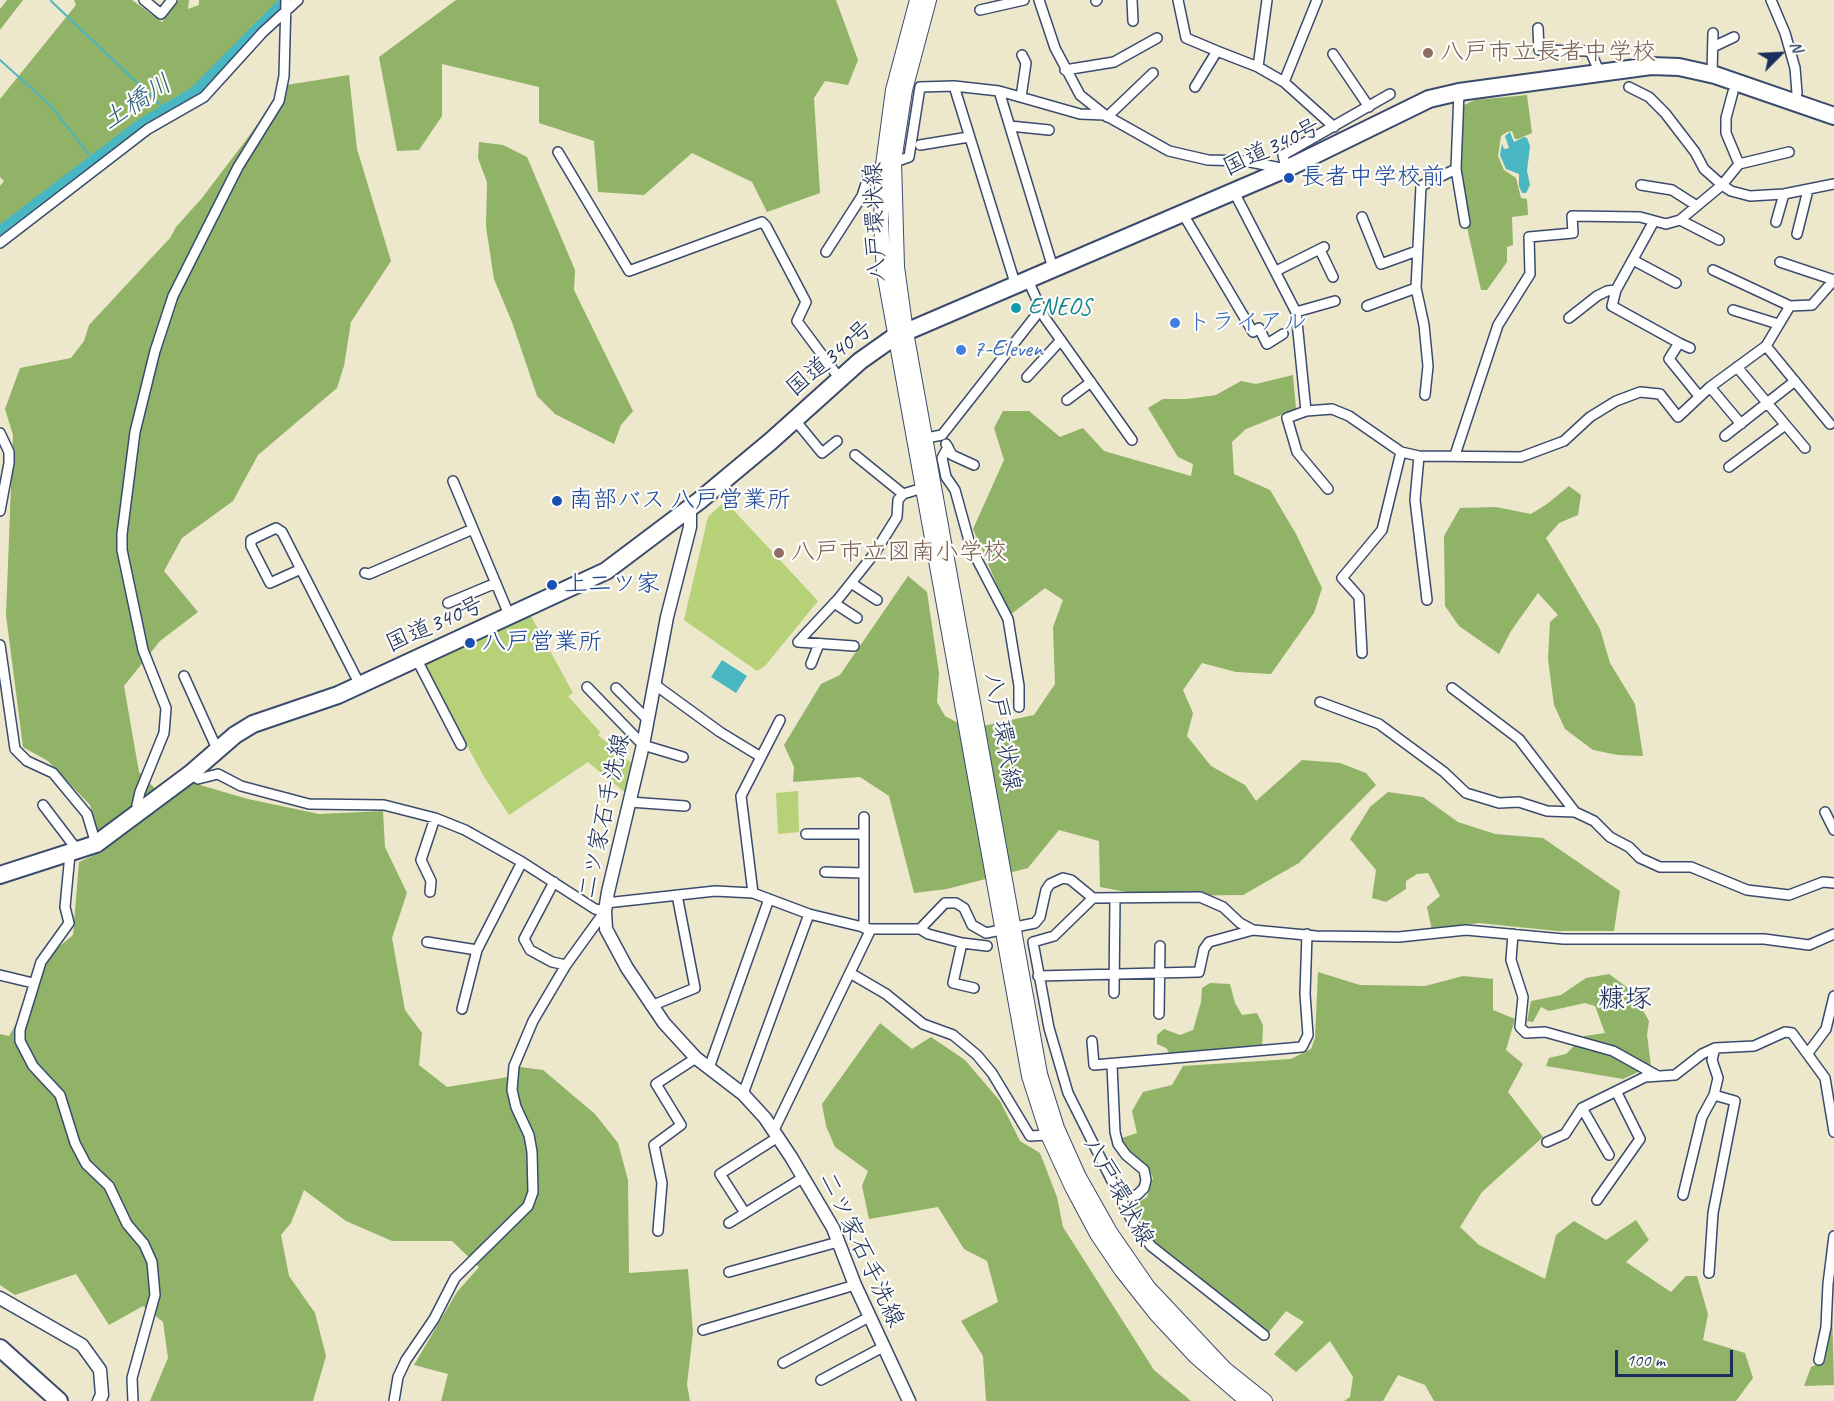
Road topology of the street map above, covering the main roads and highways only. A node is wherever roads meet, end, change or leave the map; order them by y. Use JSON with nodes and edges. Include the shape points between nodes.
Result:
{"nodes":[{"id":1,"x":917,"y":0,"type":"edge"},
{"id":2,"x":929,"y":0,"type":"edge"},
{"id":3,"x":1834,"y":116,"type":"edge"},
{"id":4,"x":888,"y":163,"type":"junction"},
{"id":5,"x":900,"y":334,"type":"junction"},
{"id":6,"x":928,"y":487,"type":"junction"},
{"id":7,"x":0,"y":875,"type":"edge"},
{"id":8,"x":1009,"y":929,"type":"junction"},
{"id":9,"x":0,"y":1348,"type":"edge"},
{"id":10,"x":59,"y":1401,"type":"edge"},
{"id":11,"x":1247,"y":1401,"type":"edge"},
{"id":12,"x":1265,"y":1401,"type":"edge"}],
"edges":[{"from":1,"to":4,"type":"main road","name":"八戸環状線","via":[[893,90]]},
{"from":2,"to":4,"type":"main road","name":"八戸環状線"},
{"from":3,"to":5,"type":"highway","name":"国道340号","via":[[1712,74],[1679,67],[1651,66],[1429,99],[1286,169]]},
{"from":4,"to":5,"type":"main road","name":"八戸環状線"},
{"from":5,"to":6,"type":"main road","name":"八戸環状線"},
{"from":5,"to":6,"type":"main road","name":"八戸環状線","via":[[926,438]]},
{"from":5,"to":7,"type":"highway","name":"国道340号","via":[[840,379],[690,508],[606,571],[360,685],[254,724],[96,844]]},
{"from":6,"to":8,"type":"main road","name":"八戸環状線"},
{"from":8,"to":11,"type":"main road","name":"八戸環状線","via":[[1019,1029],[1029,1076],[1048,1135],[1097,1234],[1156,1314],[1196,1357]]},
{"from":8,"to":12,"type":"main road","name":"八戸環状線","via":[[1040,1074],[1079,1177],[1148,1287],[1225,1369]]},
{"from":9,"to":10,"type":"highway"}]}
